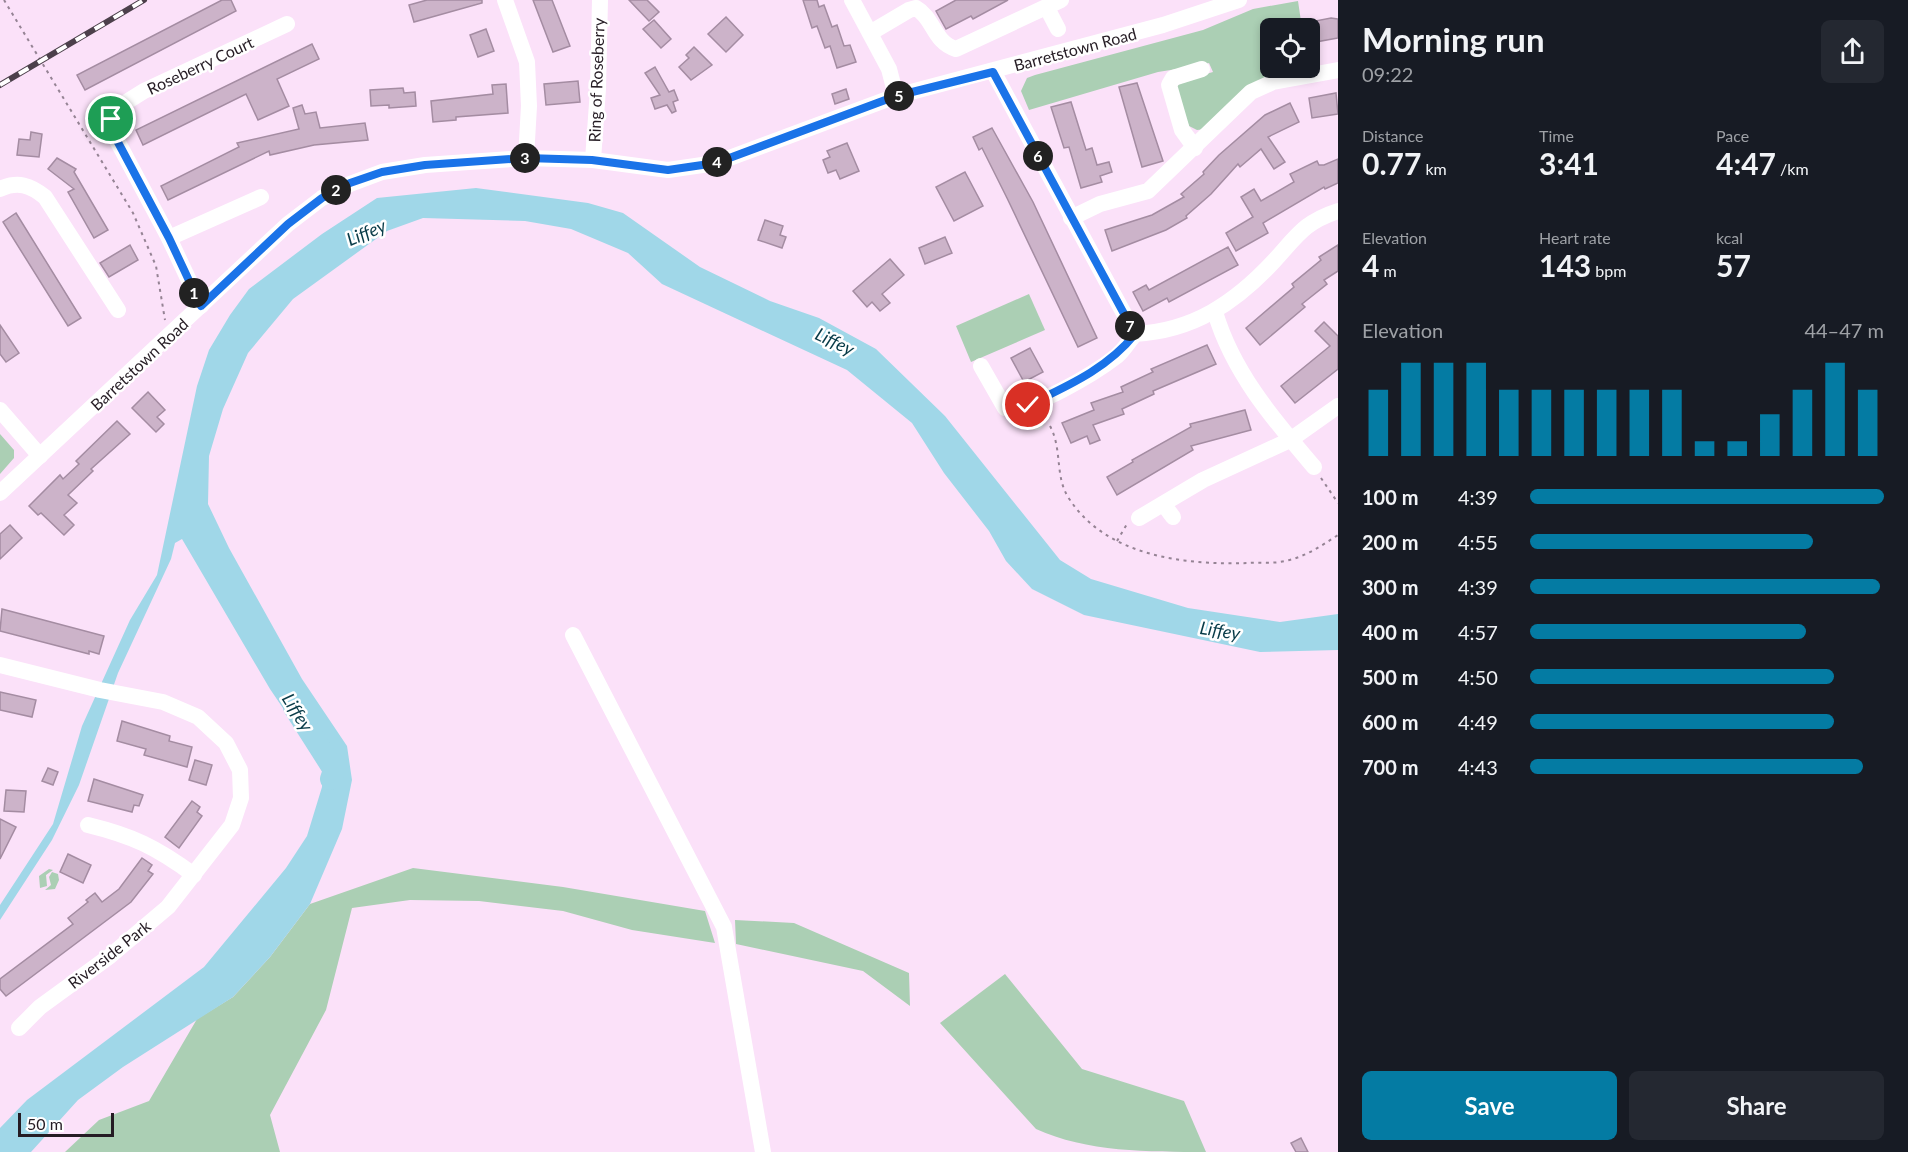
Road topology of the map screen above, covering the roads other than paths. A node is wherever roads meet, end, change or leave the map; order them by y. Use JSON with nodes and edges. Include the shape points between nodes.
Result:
{"nodes":[{"id":1,"x":505,"y":0,"type":"edge"},
{"id":2,"x":600,"y":0,"type":"edge"},
{"id":3,"x":852,"y":0,"type":"edge"},
{"id":4,"x":1239,"y":0,"type":"edge"},
{"id":5,"x":1054,"y":4,"type":"edge"},
{"id":6,"x":287,"y":24,"type":"dead end"},
{"id":7,"x":1058,"y":29,"type":"dead end"},
{"id":8,"x":870,"y":33,"type":"junction"},
{"id":9,"x":1202,"y":69,"type":"dead end"},
{"id":10,"x":1338,"y":70,"type":"edge"},
{"id":11,"x":993,"y":72,"type":"junction"},
{"id":12,"x":896,"y":96,"type":"junction"},
{"id":13,"x":1195,"y":148,"type":"junction"},
{"id":14,"x":526,"y":158,"type":"junction"},
{"id":15,"x":592,"y":160,"type":"junction"},
{"id":16,"x":0,"y":189,"type":"edge"},
{"id":17,"x":261,"y":197,"type":"dead end"},
{"id":18,"x":1338,"y":211,"type":"edge"},
{"id":19,"x":1071,"y":218,"type":"junction"},
{"id":20,"x":169,"y":238,"type":"junction"},
{"id":21,"x":201,"y":306,"type":"junction"},
{"id":22,"x":118,"y":310,"type":"dead end"},
{"id":23,"x":1215,"y":312,"type":"junction"},
{"id":24,"x":1135,"y":334,"type":"junction"},
{"id":25,"x":981,"y":366,"type":"dead end"},
{"id":26,"x":1028,"y":405,"type":"junction"},
{"id":27,"x":1338,"y":406,"type":"edge"},
{"id":28,"x":0,"y":410,"type":"edge"},
{"id":29,"x":1036,"y":422,"type":"dead end"},
{"id":30,"x":1290,"y":440,"type":"junction"},
{"id":31,"x":40,"y":456,"type":"junction"},
{"id":32,"x":1314,"y":467,"type":"road end"},
{"id":33,"x":0,"y":493,"type":"edge"},
{"id":34,"x":1139,"y":518,"type":"dead end"},
{"id":35,"x":573,"y":635,"type":"dead end"},
{"id":36,"x":0,"y":664,"type":"edge"},
{"id":37,"x":87,"y":825,"type":"dead end"},
{"id":38,"x":194,"y":875,"type":"junction"},
{"id":39,"x":20,"y":1028,"type":"dead end"},
{"id":40,"x":763,"y":1152,"type":"edge"}],
"edges":[{"from":1,"to":14,"type":"street","via":[[527,62]]},
{"from":2,"to":15,"type":"street","name":"Ring of Roseberry"},
{"from":3,"to":8,"type":"street"},
{"from":4,"to":11,"type":"street","name":"Barretstown Road"},
{"from":5,"to":7,"type":"street"},
{"from":5,"to":8,"type":"street","via":[[956,49],[940,41],[923,12],[916,8]]},
{"from":6,"to":20,"type":"street","name":"Roseberry Court","via":[[144,91],[120,106],[111,119],[113,133]]},
{"from":8,"to":12,"type":"street","via":[[889,69]]},
{"from":9,"to":13,"type":"street","via":[[1173,78],[1168,86],[1182,130]]},
{"from":10,"to":13,"type":"street","via":[[1273,82],[1251,92]]},
{"from":11,"to":12,"type":"street","name":"Barretstown Road"},
{"from":11,"to":19,"type":"street"},
{"from":12,"to":15,"type":"street","name":"Barretstown Road","via":[[716,163],[668,170]]},
{"from":13,"to":19,"type":"street","via":[[1148,190],[1100,204]]},
{"from":14,"to":15,"type":"street","name":"Barretstown Road"},
{"from":14,"to":21,"type":"street","name":"Barretstown Road","via":[[425,165],[382,172],[350,183],[288,224]]},
{"from":16,"to":22,"type":"street","via":[[20,184],[33,187],[45,197]]},
{"from":17,"to":20,"type":"street"},
{"from":18,"to":23,"type":"street","via":[[1317,218],[1297,232],[1245,289]]},
{"from":19,"to":24,"type":"street"},
{"from":20,"to":21,"type":"street","name":"Roseberry Court"},
{"from":21,"to":31,"type":"street","name":"Barretstown Road"},
{"from":23,"to":24,"type":"street","via":[[1159,333]]},
{"from":23,"to":30,"type":"street","via":[[1221,333],[1251,388]]},
{"from":24,"to":26,"type":"street","via":[[1119,355]]},
{"from":25,"to":26,"type":"street","via":[[1005,408],[1015,410]]},
{"from":26,"to":29,"type":"street"},
{"from":27,"to":30,"type":"street"},
{"from":28,"to":31,"type":"street"},
{"from":30,"to":32,"type":"street"},
{"from":30,"to":34,"type":"street","via":[[1203,480],[1168,511]]},
{"from":31,"to":33,"type":"street","name":"Barretstown Road"},
{"from":35,"to":40,"type":"street","via":[[724,927]]},
{"from":36,"to":38,"type":"street","name":"Riverside Park","via":[[163,702],[198,717],[226,743],[240,771],[242,798],[232,825]]},
{"from":37,"to":38,"type":"street","via":[[154,846]]},
{"from":38,"to":39,"type":"street","name":"Riverside Park","via":[[168,907],[40,1007]]}]}
